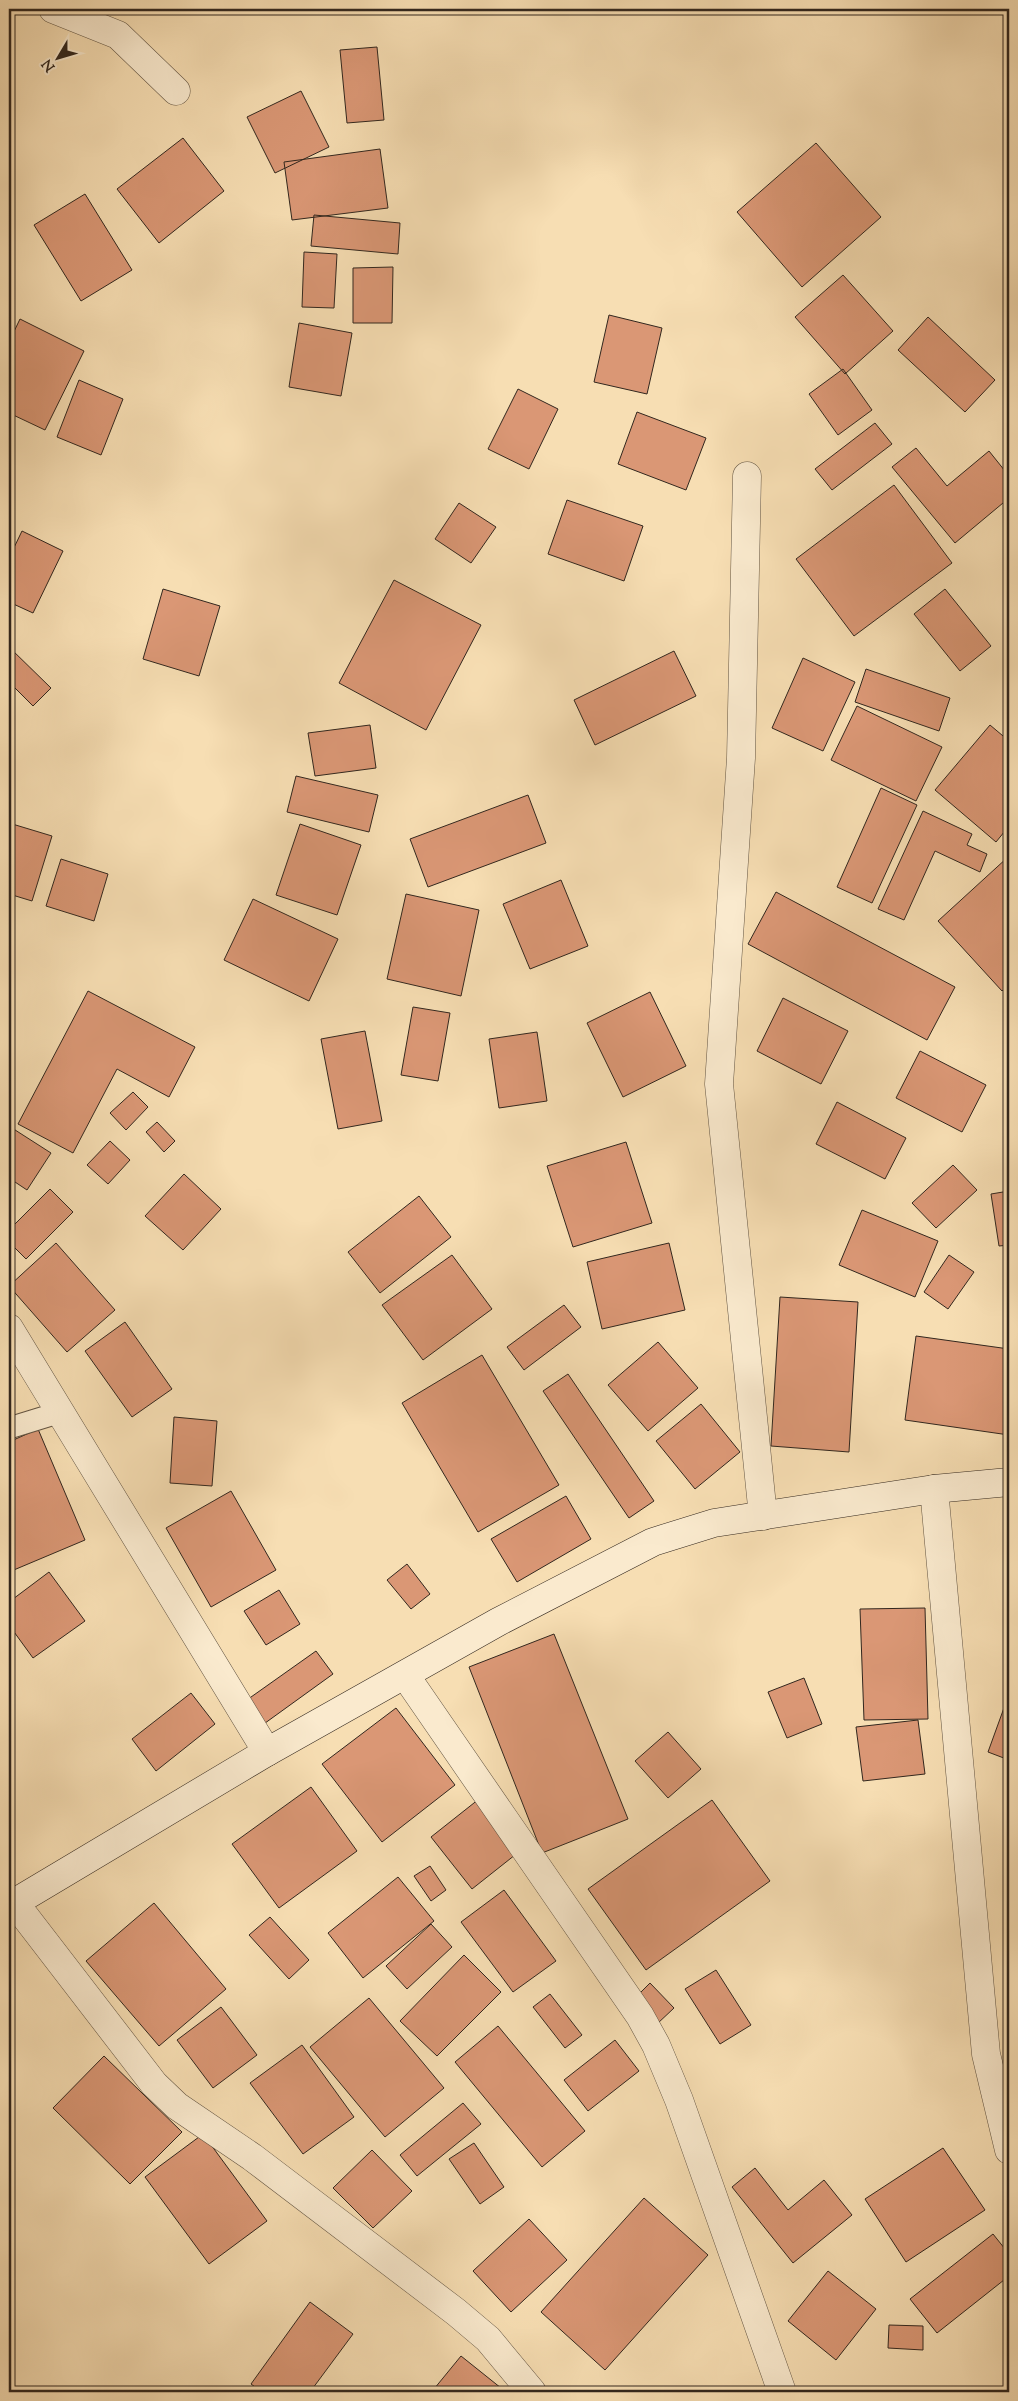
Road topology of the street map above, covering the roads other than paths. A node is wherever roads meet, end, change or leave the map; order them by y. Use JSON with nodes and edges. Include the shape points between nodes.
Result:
{"nodes":[{"id":1,"x":53,"y":9,"type":"edge"},
{"id":2,"x":176,"y":91,"type":"dead end"},
{"id":3,"x":747,"y":476,"type":"dead end"},
{"id":4,"x":9,"y":1328,"type":"edge"},
{"id":5,"x":61,"y":1412,"type":"junction"},
{"id":6,"x":9,"y":1428,"type":"edge"},
{"id":7,"x":1009,"y":1482,"type":"edge"},
{"id":8,"x":934,"y":1489,"type":"junction"},
{"id":9,"x":763,"y":1516,"type":"junction"},
{"id":10,"x":405,"y":1675,"type":"junction"},
{"id":11,"x":266,"y":1752,"type":"junction"},
{"id":12,"x":12,"y":1904,"type":"edge"},
{"id":13,"x":1009,"y":2150,"type":"edge"},
{"id":14,"x":532,"y":2392,"type":"edge"},
{"id":15,"x":782,"y":2392,"type":"edge"}],
"edges":[{"from":1,"to":2,"type":"street","via":[[118,36]]},
{"from":3,"to":9,"type":"street","via":[[741,758],[719,1084]]},
{"from":4,"to":5,"type":"street"},
{"from":5,"to":6,"type":"lane"},
{"from":5,"to":11,"type":"street"},
{"from":7,"to":8,"type":"street"},
{"from":8,"to":9,"type":"street"},
{"from":8,"to":13,"type":"street","via":[[986,2054]]},
{"from":9,"to":10,"type":"street","via":[[714,1523],[653,1542],[498,1622]]},
{"from":10,"to":11,"type":"street"},
{"from":10,"to":15,"type":"street","via":[[635,2008],[656,2045],[679,2100]]},
{"from":11,"to":12,"type":"street"},
{"from":12,"to":14,"type":"street","via":[[159,2090],[456,2312],[488,2339]]}]}
